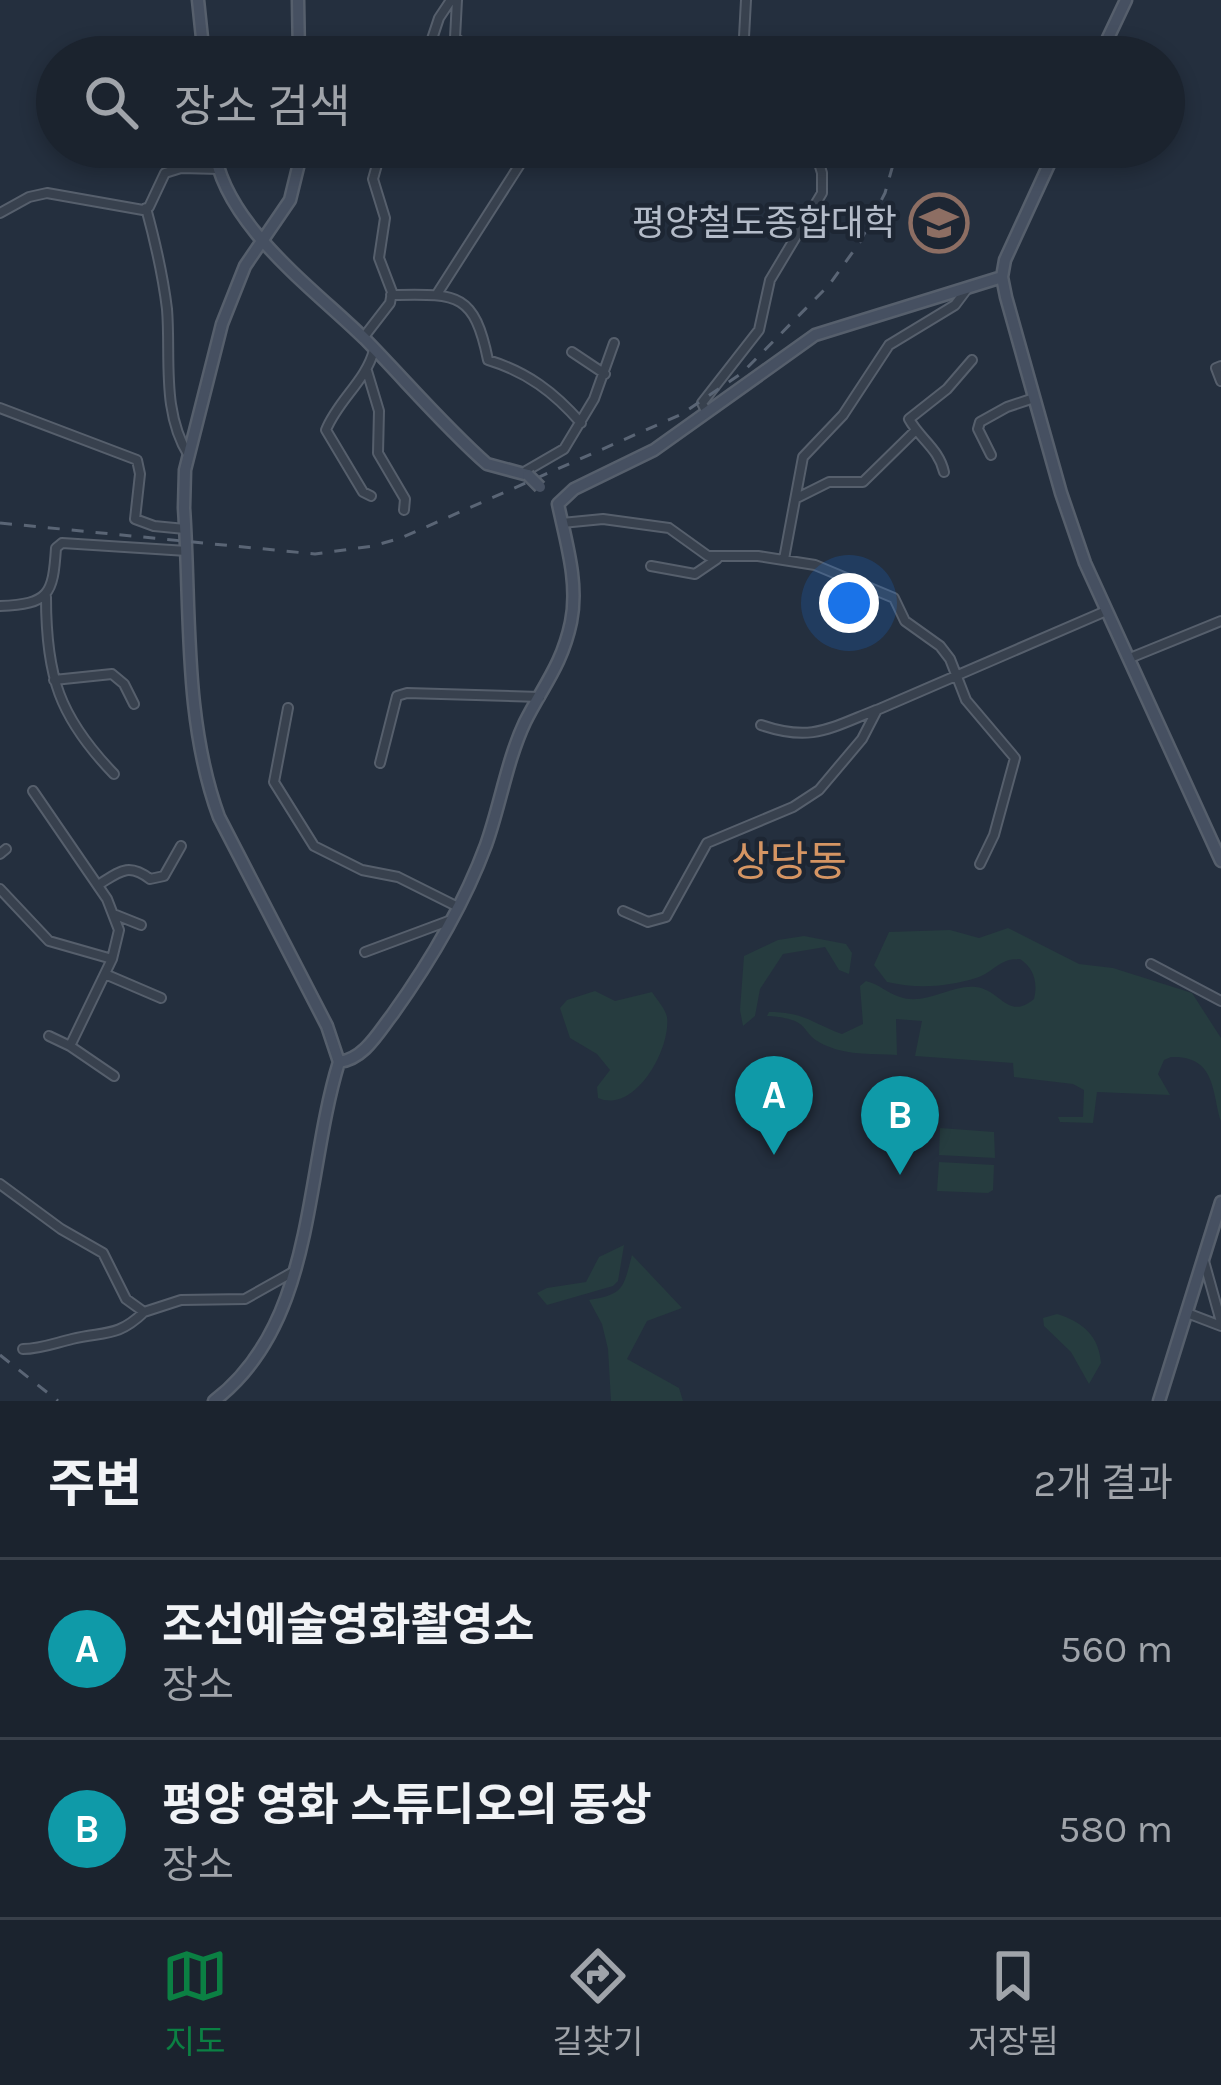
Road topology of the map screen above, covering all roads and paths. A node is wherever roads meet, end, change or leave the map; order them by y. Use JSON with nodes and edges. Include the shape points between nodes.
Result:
{"nodes":[{"id":1,"x":198,"y":0,"type":"edge"},
{"id":2,"x":298,"y":0,"type":"edge"},
{"id":3,"x":454,"y":0,"type":"edge"},
{"id":4,"x":746,"y":0,"type":"edge"},
{"id":5,"x":1126,"y":0,"type":"edge"},
{"id":6,"x":202,"y":36,"type":"edge"},
{"id":7,"x":299,"y":36,"type":"edge"},
{"id":8,"x":433,"y":36,"type":"edge"},
{"id":9,"x":455,"y":36,"type":"edge"},
{"id":10,"x":744,"y":36,"type":"edge"},
{"id":11,"x":1109,"y":36,"type":"edge"},
{"id":12,"x":298,"y":168,"type":"edge"},
{"id":13,"x":376,"y":168,"type":"edge"},
{"id":14,"x":517,"y":168,"type":"edge"},
{"id":15,"x":820,"y":168,"type":"edge"},
{"id":16,"x":1048,"y":168,"type":"edge"},
{"id":17,"x":218,"y":169,"type":"joint"},
{"id":18,"x":146,"y":208,"type":"junction"},
{"id":19,"x":0,"y":213,"type":"edge"},
{"id":20,"x":264,"y":240,"type":"junction"},
{"id":21,"x":1002,"y":277,"type":"junction"},
{"id":22,"x":968,"y":289,"type":"junction"},
{"id":23,"x":436,"y":294,"type":"junction"},
{"id":24,"x":391,"y":295,"type":"junction"},
{"id":25,"x":363,"y":338,"type":"junction"},
{"id":26,"x":614,"y":343,"type":"dead end"},
{"id":27,"x":374,"y":350,"type":"junction"},
{"id":28,"x":572,"y":352,"type":"dead end"},
{"id":29,"x":972,"y":360,"type":"dead end"},
{"id":30,"x":1221,"y":366,"type":"edge"},
{"id":31,"x":367,"y":370,"type":"junction"},
{"id":32,"x":605,"y":374,"type":"junction"},
{"id":33,"x":1221,"y":381,"type":"edge"},
{"id":34,"x":1034,"y":398,"type":"junction"},
{"id":35,"x":0,"y":408,"type":"edge"},
{"id":36,"x":706,"y":411,"type":"junction"},
{"id":37,"x":581,"y":423,"type":"junction"},
{"id":38,"x":916,"y":431,"type":"junction"},
{"id":39,"x":991,"y":455,"type":"dead end"},
{"id":40,"x":189,"y":456,"type":"junction"},
{"id":41,"x":944,"y":472,"type":"dead end"},
{"id":42,"x":527,"y":473,"type":"junction"},
{"id":43,"x":371,"y":496,"type":"dead end"},
{"id":44,"x":798,"y":498,"type":"junction"},
{"id":45,"x":558,"y":504,"type":"junction"},
{"id":46,"x":404,"y":510,"type":"dead end"},
{"id":47,"x":562,"y":523,"type":"junction"},
{"id":48,"x":185,"y":529,"type":"junction"},
{"id":49,"x":187,"y":551,"type":"junction"},
{"id":50,"x":718,"y":557,"type":"junction"},
{"id":51,"x":784,"y":559,"type":"junction"},
{"id":52,"x":651,"y":566,"type":"dead end"},
{"id":53,"x":46,"y":595,"type":"junction"},
{"id":54,"x":0,"y":606,"type":"edge"},
{"id":55,"x":1108,"y":610,"type":"junction"},
{"id":56,"x":1221,"y":621,"type":"edge"},
{"id":57,"x":1130,"y":658,"type":"junction"},
{"id":58,"x":956,"y":674,"type":"junction"},
{"id":59,"x":54,"y":680,"type":"junction"},
{"id":60,"x":542,"y":698,"type":"junction"},
{"id":61,"x":134,"y":704,"type":"dead end"},
{"id":62,"x":288,"y":708,"type":"dead end"},
{"id":63,"x":877,"y":710,"type":"junction"},
{"id":64,"x":761,"y":725,"type":"dead end"},
{"id":65,"x":380,"y":763,"type":"dead end"},
{"id":66,"x":114,"y":775,"type":"dead end"},
{"id":67,"x":33,"y":790,"type":"dead end"},
{"id":68,"x":181,"y":847,"type":"dead end"},
{"id":69,"x":1221,"y":861,"type":"edge"},
{"id":70,"x":980,"y":864,"type":"dead end"},
{"id":71,"x":98,"y":885,"type":"junction"},
{"id":72,"x":0,"y":889,"type":"edge"},
{"id":73,"x":459,"y":908,"type":"junction"},
{"id":74,"x":623,"y":911,"type":"dead end"},
{"id":75,"x":115,"y":914,"type":"junction"},
{"id":76,"x":452,"y":920,"type":"junction"},
{"id":77,"x":141,"y":926,"type":"dead end"},
{"id":78,"x":364,"y":952,"type":"dead end"},
{"id":79,"x":112,"y":959,"type":"junction"},
{"id":80,"x":1151,"y":964,"type":"dead end"},
{"id":81,"x":105,"y":974,"type":"junction"},
{"id":82,"x":161,"y":998,"type":"dead end"},
{"id":83,"x":1221,"y":1001,"type":"edge"},
{"id":84,"x":49,"y":1036,"type":"dead end"},
{"id":85,"x":70,"y":1046,"type":"junction"},
{"id":86,"x":339,"y":1062,"type":"junction"},
{"id":87,"x":114,"y":1076,"type":"dead end"},
{"id":88,"x":0,"y":1184,"type":"edge"},
{"id":89,"x":1221,"y":1202,"type":"edge"},
{"id":90,"x":1204,"y":1261,"type":"junction"},
{"id":91,"x":293,"y":1272,"type":"junction"},
{"id":92,"x":144,"y":1312,"type":"junction"},
{"id":93,"x":1187,"y":1313,"type":"junction"},
{"id":94,"x":1221,"y":1324,"type":"edge"},
{"id":95,"x":23,"y":1349,"type":"dead end"},
{"id":96,"x":214,"y":1401,"type":"edge"},
{"id":97,"x":1159,"y":1401,"type":"edge"}],
"edges":[{"from":1,"to":6,"type":"street"},
{"from":2,"to":7,"type":"street"},
{"from":3,"to":8,"type":"street"},
{"from":3,"to":9,"type":"street"},
{"from":4,"to":10,"type":"street"},
{"from":5,"to":11,"type":"street"},
{"from":12,"to":20,"type":"street","via":[[290,200]]},
{"from":13,"to":24,"type":"street","via":[[385,218],[379,258]]},
{"from":14,"to":23,"type":"street"},
{"from":15,"to":36,"type":"street","via":[[822,194],[770,280],[759,330],[706,393]]},
{"from":16,"to":21,"type":"street"},
{"from":17,"to":18,"type":"street","via":[[165,172]]},
{"from":17,"to":20,"type":"street"},
{"from":18,"to":19,"type":"street","via":[[36,194]]},
{"from":18,"to":40,"type":"street","via":[[167,313],[169,395]]},
{"from":20,"to":25,"type":"street"},
{"from":20,"to":40,"type":"street","via":[[222,324]]},
{"from":21,"to":22,"type":"street"},
{"from":21,"to":34,"type":"street"},
{"from":22,"to":36,"type":"street","via":[[815,335]]},
{"from":22,"to":44,"type":"street","via":[[883,352],[843,415],[803,457]]},
{"from":23,"to":24,"type":"street"},
{"from":23,"to":37,"type":"street","via":[[476,315],[488,360],[549,390]]},
{"from":24,"to":25,"type":"street"},
{"from":25,"to":27,"type":"street"},
{"from":26,"to":32,"type":"street"},
{"from":27,"to":31,"type":"street"},
{"from":27,"to":42,"type":"street","via":[[487,464]]},
{"from":28,"to":32,"type":"street"},
{"from":29,"to":38,"type":"street","via":[[912,413]]},
{"from":30,"to":33,"type":"street"},
{"from":31,"to":43,"type":"street","via":[[326,430]]},
{"from":31,"to":46,"type":"street","via":[[379,411],[378,453]]},
{"from":32,"to":37,"type":"street"},
{"from":34,"to":39,"type":"street","via":[[980,422]]},
{"from":34,"to":55,"type":"street","via":[[1073,531]]},
{"from":35,"to":48,"type":"street","via":[[136,460],[135,519]]},
{"from":36,"to":45,"type":"street"},
{"from":37,"to":42,"type":"street","via":[[564,449]]},
{"from":38,"to":41,"type":"street"},
{"from":38,"to":44,"type":"street","via":[[863,482],[830,482]]},
{"from":40,"to":48,"type":"street"},
{"from":42,"to":45,"type":"street","bridge":true},
{"from":44,"to":51,"type":"street"},
{"from":45,"to":47,"type":"street"},
{"from":47,"to":50,"type":"street","via":[[670,528]]},
{"from":47,"to":60,"type":"street","via":[[572,617]]},
{"from":48,"to":49,"type":"street"},
{"from":49,"to":53,"type":"street","via":[[62,543]]},
{"from":49,"to":86,"type":"street","via":[[208,786]]},
{"from":50,"to":51,"type":"street"},
{"from":50,"to":52,"type":"street","via":[[695,574]]},
{"from":51,"to":58,"type":"street","via":[[894,598],[904,621],[940,646]]},
{"from":53,"to":54,"type":"street"},
{"from":53,"to":59,"type":"street"},
{"from":55,"to":57,"type":"street"},
{"from":55,"to":58,"type":"street"},
{"from":56,"to":57,"type":"street"},
{"from":57,"to":69,"type":"street"},
{"from":58,"to":63,"type":"street"},
{"from":58,"to":70,"type":"street","via":[[966,700],[1015,758]]},
{"from":59,"to":61,"type":"street","via":[[112,674]]},
{"from":59,"to":66,"type":"street","via":[[78,735]]},
{"from":60,"to":65,"type":"street","via":[[397,695]]},
{"from":60,"to":73,"type":"street","via":[[525,723]]},
{"from":62,"to":73,"type":"street","via":[[274,782],[314,846]]},
{"from":63,"to":64,"type":"street","via":[[802,736]]},
{"from":63,"to":74,"type":"street","via":[[820,790],[707,844],[666,917],[648,922]]},
{"from":67,"to":71,"type":"street"},
{"from":68,"to":71,"type":"street","via":[[159,879],[125,868]]},
{"from":71,"to":75,"type":"street"},
{"from":72,"to":79,"type":"street","via":[[50,941]]},
{"from":73,"to":76,"type":"street"},
{"from":75,"to":77,"type":"street"},
{"from":75,"to":79,"type":"street"},
{"from":76,"to":78,"type":"street"},
{"from":76,"to":86,"type":"street","via":[[367,1048]]},
{"from":79,"to":81,"type":"street"},
{"from":80,"to":83,"type":"street"},
{"from":81,"to":82,"type":"street"},
{"from":81,"to":85,"type":"street"},
{"from":84,"to":85,"type":"street"},
{"from":85,"to":87,"type":"street"},
{"from":86,"to":91,"type":"street"},
{"from":88,"to":92,"type":"street","via":[[103,1253],[126,1299]]},
{"from":89,"to":90,"type":"street"},
{"from":90,"to":93,"type":"street"},
{"from":90,"to":94,"type":"street"},
{"from":91,"to":92,"type":"street","via":[[245,1299],[182,1300]]},
{"from":91,"to":96,"type":"street","via":[[269,1341]]},
{"from":92,"to":95,"type":"street","via":[[107,1336]]},
{"from":93,"to":94,"type":"street"},
{"from":93,"to":97,"type":"street"}]}
